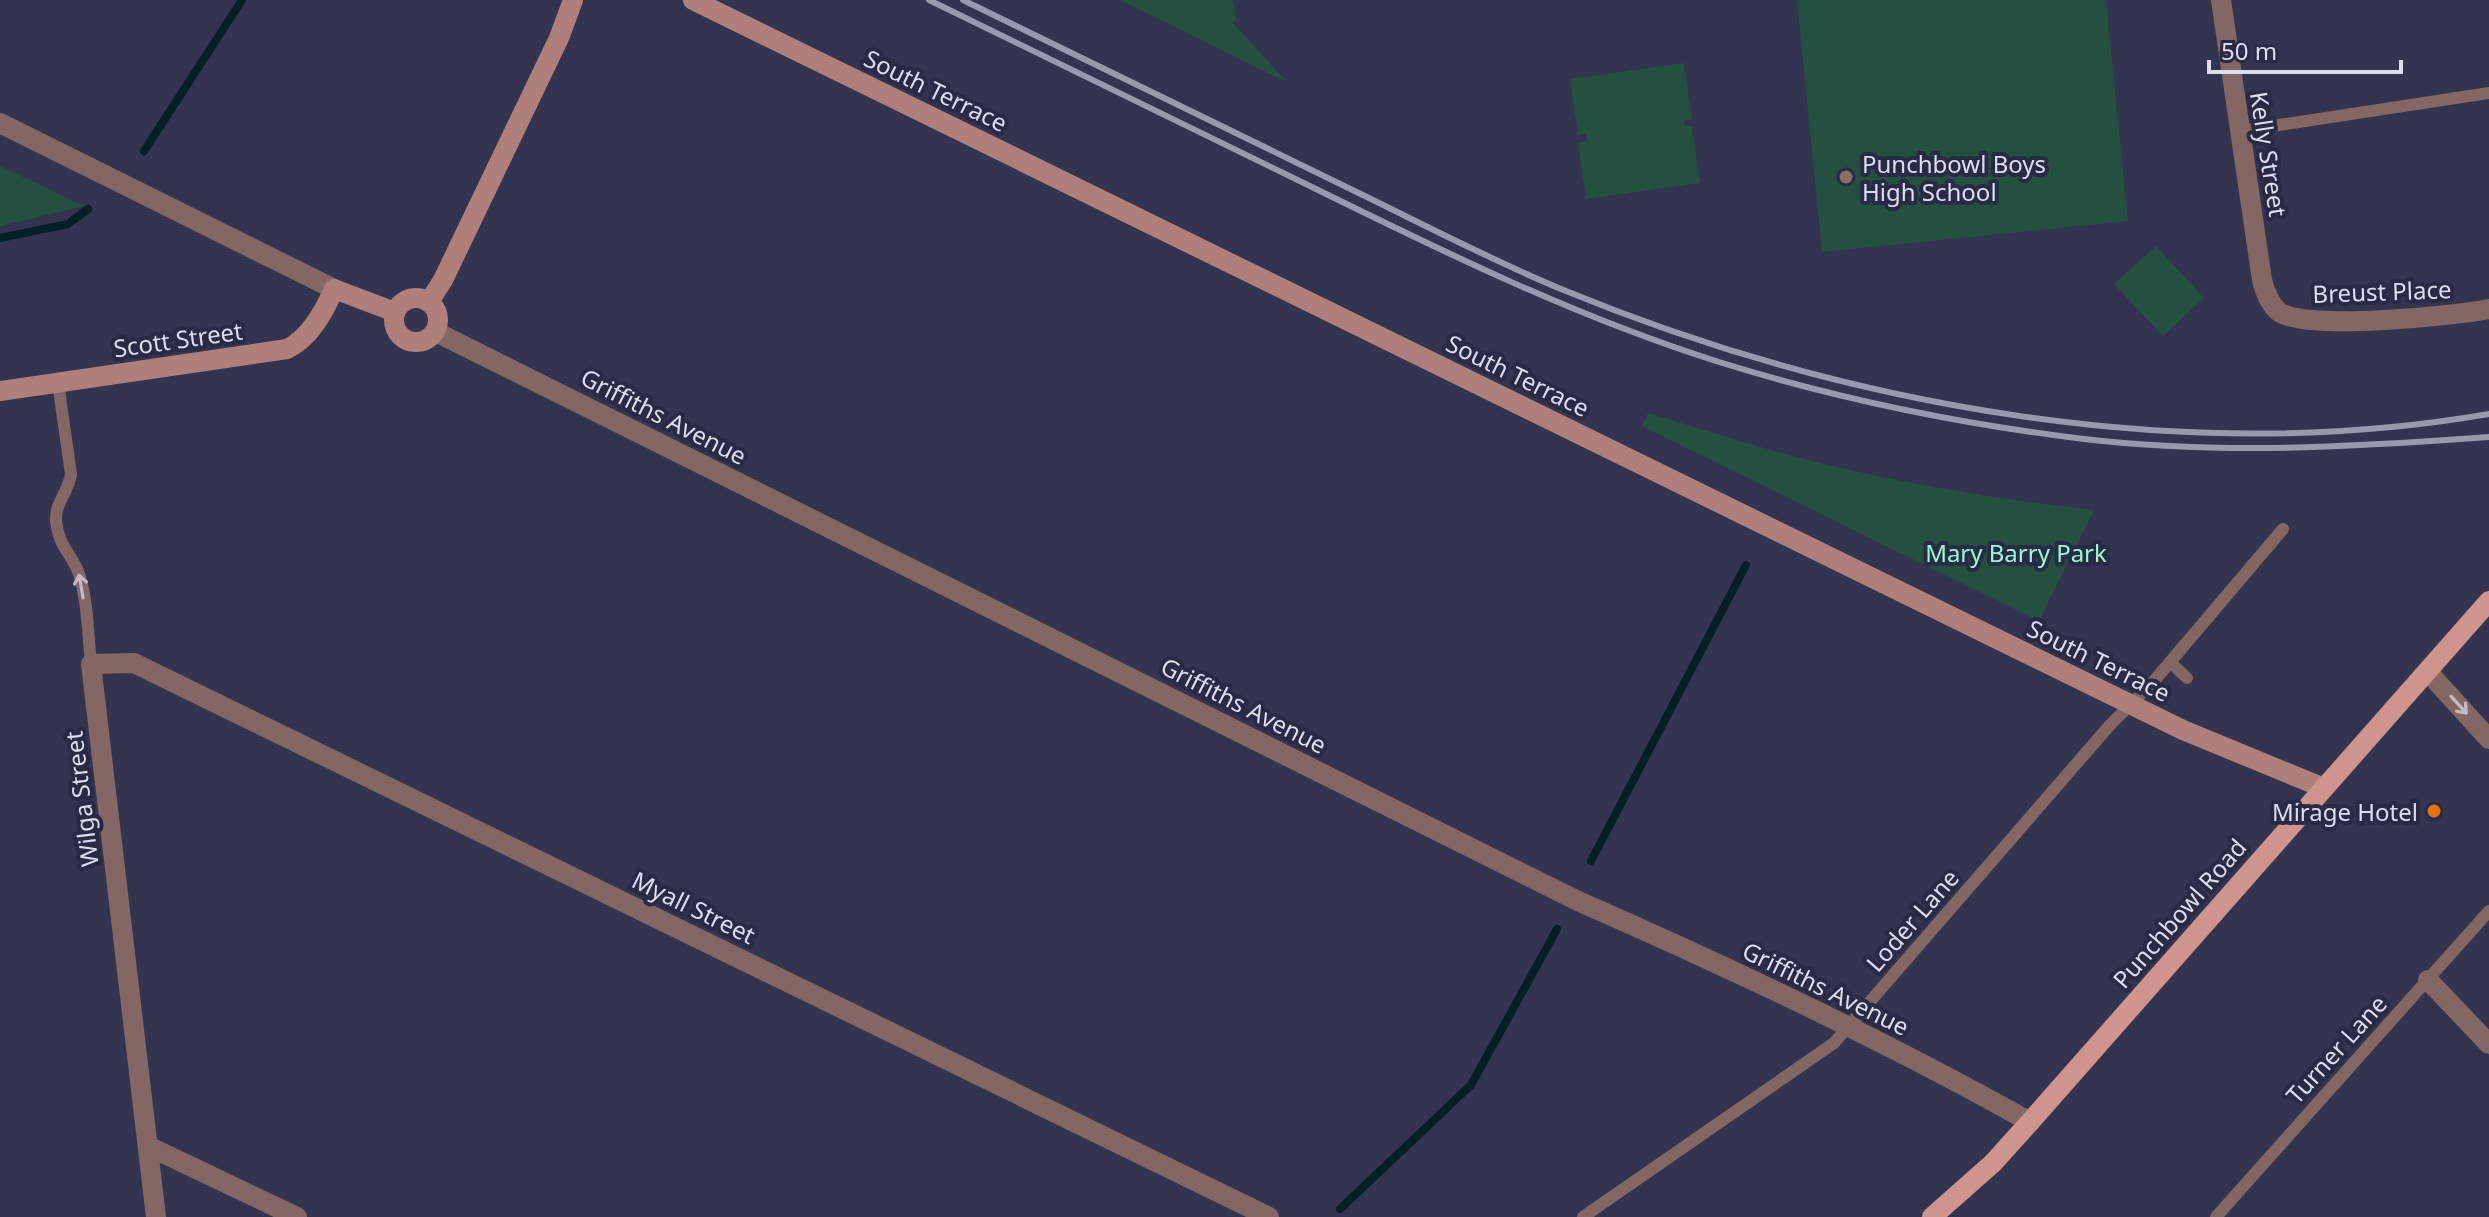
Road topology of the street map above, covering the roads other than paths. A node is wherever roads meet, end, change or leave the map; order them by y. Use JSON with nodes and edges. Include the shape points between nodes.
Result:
{"nodes":[{"id":1,"x":573,"y":0,"type":"edge"},
{"id":2,"x":693,"y":0,"type":"edge"},
{"id":3,"x":2221,"y":0,"type":"edge"},
{"id":4,"x":2489,"y":93,"type":"edge"},
{"id":5,"x":0,"y":123,"type":"edge"},
{"id":6,"x":2240,"y":131,"type":"junction"},
{"id":7,"x":334,"y":289,"type":"junction"},
{"id":8,"x":429,"y":302,"type":"junction"},
{"id":9,"x":2489,"y":309,"type":"edge"},
{"id":10,"x":2279,"y":311,"type":"joint"},
{"id":11,"x":395,"y":312,"type":"junction"},
{"id":12,"x":436,"y":332,"type":"junction"},
{"id":13,"x":58,"y":383,"type":"junction"},
{"id":14,"x":0,"y":391,"type":"edge"},
{"id":15,"x":2283,"y":529,"type":"dead end"},
{"id":16,"x":2489,"y":601,"type":"edge"},
{"id":17,"x":2489,"y":612,"type":"edge"},
{"id":18,"x":2467,"y":627,"type":"junction"},
{"id":19,"x":2170,"y":662,"type":"junction"},
{"id":20,"x":91,"y":664,"type":"junction"},
{"id":21,"x":2428,"y":672,"type":"junction"},
{"id":22,"x":2187,"y":678,"type":"dead end"},
{"id":23,"x":2131,"y":705,"type":"junction"},
{"id":24,"x":2489,"y":739,"type":"edge"},
{"id":25,"x":2324,"y":788,"type":"junction"},
{"id":26,"x":2489,"y":911,"type":"edge"},
{"id":27,"x":2428,"y":980,"type":"junction"},
{"id":28,"x":1848,"y":1028,"type":"junction"},
{"id":29,"x":2489,"y":1044,"type":"edge"},
{"id":30,"x":2030,"y":1122,"type":"junction"},
{"id":31,"x":148,"y":1146,"type":"junction"},
{"id":32,"x":156,"y":1217,"type":"edge"},
{"id":33,"x":297,"y":1217,"type":"edge"},
{"id":34,"x":1269,"y":1217,"type":"edge"},
{"id":35,"x":1583,"y":1217,"type":"edge"},
{"id":36,"x":1932,"y":1217,"type":"edge"},
{"id":37,"x":2216,"y":1217,"type":"edge"}],
"edges":[{"from":1,"to":8,"type":"street"},
{"from":2,"to":23,"type":"street","name":"South Terrace"},
{"from":3,"to":6,"type":"street","name":"Kelly Street"},
{"from":4,"to":6,"type":"lane"},
{"from":5,"to":7,"type":"street"},
{"from":6,"to":10,"type":"street","name":"Kelly Street","via":[[2262,280]]},
{"from":7,"to":11,"type":"street"},
{"from":7,"to":13,"type":"street","name":"Scott Street","via":[[303,338],[287,349]]},
{"from":8,"to":11,"type":"street","via":[[407,300]]},
{"from":8,"to":12,"type":"street","via":[[438,317]]},
{"from":9,"to":10,"type":"street","name":"Breust Place","via":[[2322,321]]},
{"from":11,"to":12,"type":"street","via":[[397,333],[407,341],[422,342]]},
{"from":12,"to":28,"type":"street","name":"Griffiths Avenue","via":[[1578,901]]},
{"from":13,"to":14,"type":"street","name":"Scott Street"},
{"from":20,"to":13,"type":"lane","name":"Wilga Street","one_way":true,"via":[[80,574],[64,550],[56,520],[71,474]]},
{"from":15,"to":19,"type":"lane","name":"Loder Lane"},
{"from":16,"to":18,"type":"main road","name":"Punchbowl Road"},
{"from":17,"to":18,"type":"street"},
{"from":18,"to":21,"type":"main road","name":"Punchbowl Road"},
{"from":19,"to":22,"type":"lane"},
{"from":19,"to":23,"type":"lane","name":"Loder Lane"},
{"from":20,"to":31,"type":"street","name":"Wilga Street"},
{"from":20,"to":34,"type":"street","name":"Myall Street","via":[[134,663]]},
{"from":21,"to":24,"type":"street","one_way":true},
{"from":21,"to":25,"type":"main road","name":"Punchbowl Road"},
{"from":23,"to":25,"type":"street","name":"South Terrace"},
{"from":23,"to":28,"type":"lane","name":"Loder Lane"},
{"from":25,"to":30,"type":"main road","name":"Punchbowl Road"},
{"from":26,"to":27,"type":"lane","name":"Turner Lane"},
{"from":27,"to":29,"type":"street"},
{"from":27,"to":37,"type":"lane","name":"Turner Lane"},
{"from":28,"to":30,"type":"street","name":"Griffiths Avenue"},
{"from":28,"to":35,"type":"lane","name":"Loder Lane","via":[[1834,1043]]},
{"from":30,"to":36,"type":"main road","name":"Punchbowl Road"},
{"from":31,"to":32,"type":"street","name":"Wilga Street"},
{"from":31,"to":33,"type":"street"}]}
